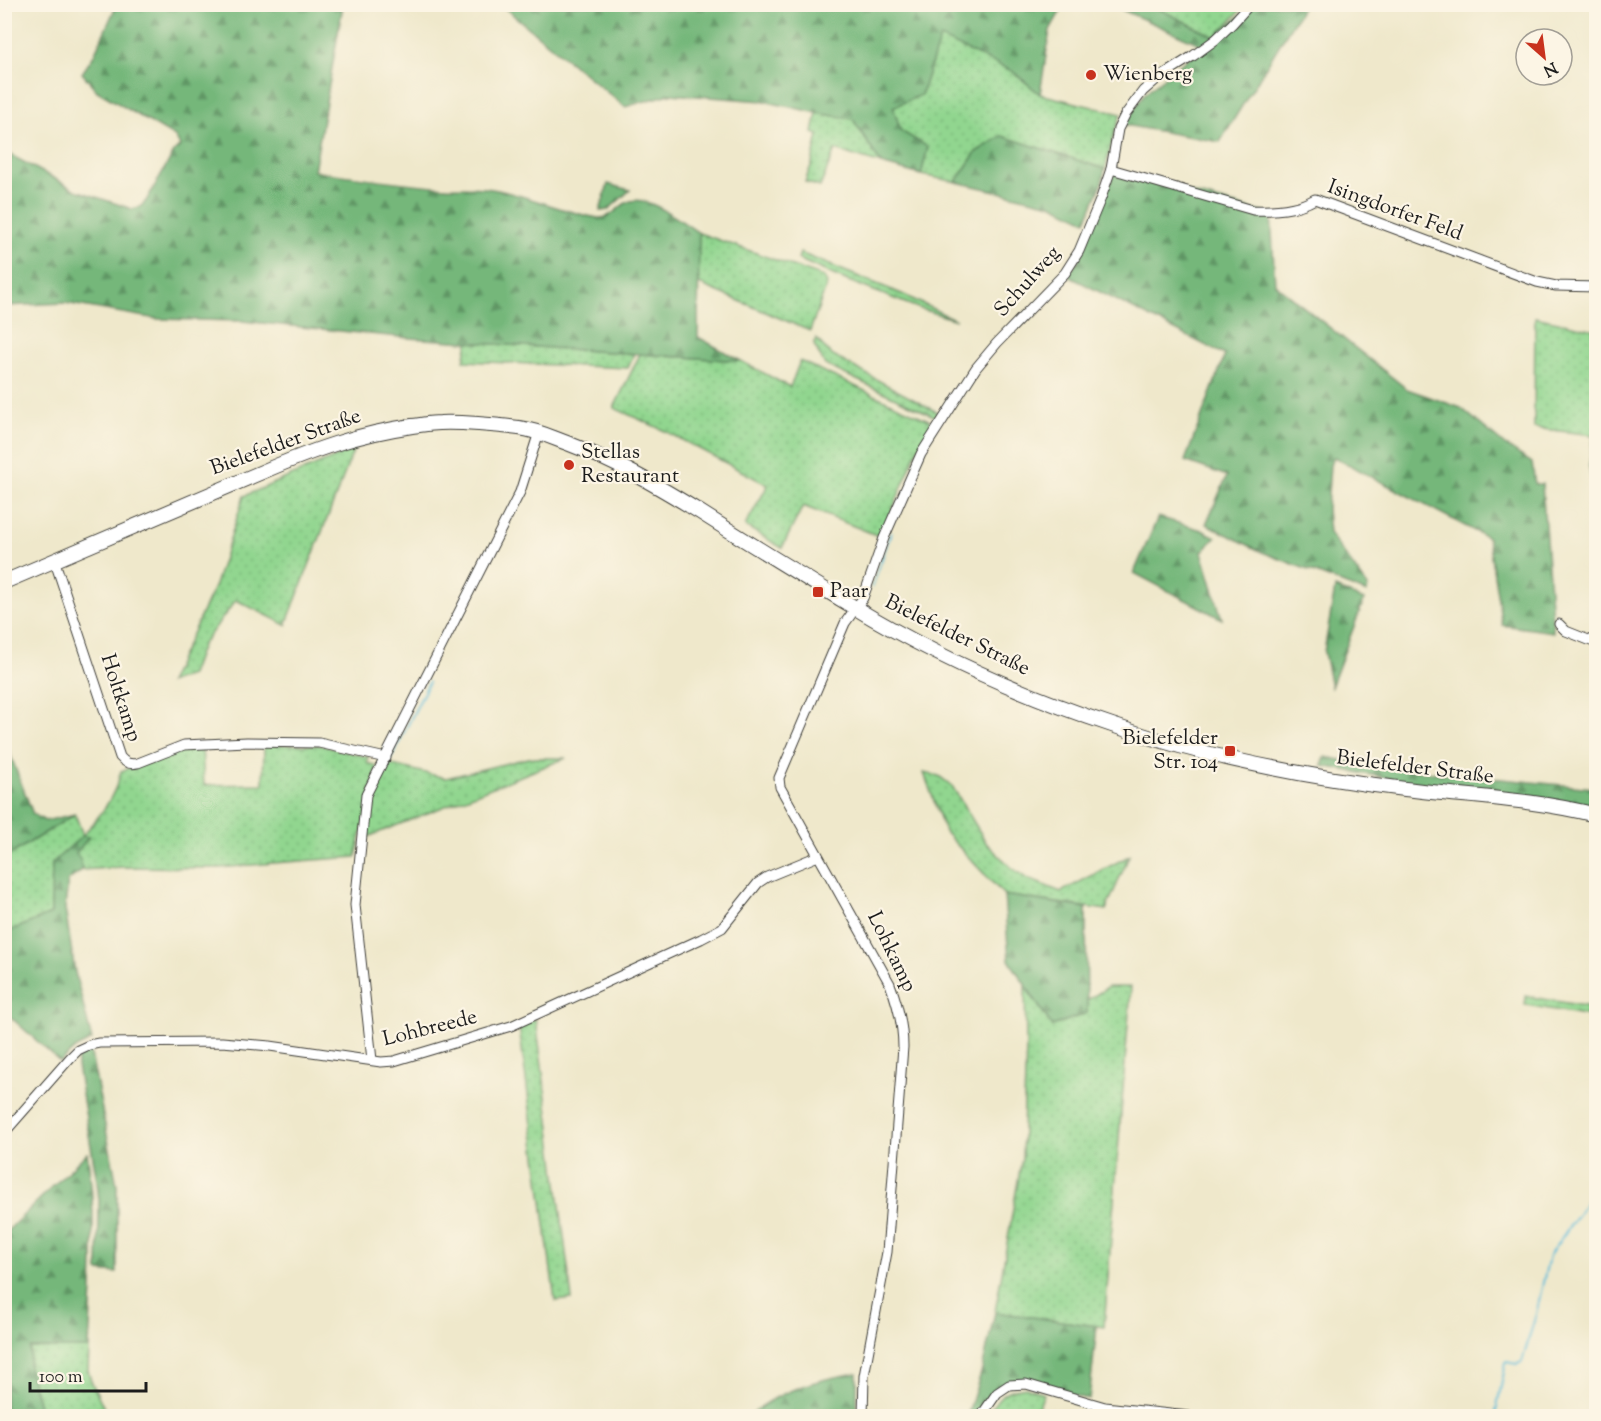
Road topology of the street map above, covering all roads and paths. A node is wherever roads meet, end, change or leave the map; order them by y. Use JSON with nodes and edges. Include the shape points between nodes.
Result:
{"nodes":[{"id":1,"x":1250,"y":4,"type":"edge"},
{"id":2,"x":1111,"y":169,"type":"junction"},
{"id":3,"x":1596,"y":287,"type":"edge"},
{"id":4,"x":539,"y":432,"type":"junction"},
{"id":5,"x":55,"y":562,"type":"junction"},
{"id":6,"x":4,"y":582,"type":"edge"},
{"id":7,"x":855,"y":608,"type":"junction"},
{"id":8,"x":1559,"y":624,"type":"dead end"},
{"id":9,"x":1596,"y":643,"type":"edge"},
{"id":10,"x":386,"y":758,"type":"junction"},
{"id":11,"x":1596,"y":815,"type":"edge"},
{"id":12,"x":818,"y":856,"type":"junction"},
{"id":13,"x":372,"y":1060,"type":"junction"},
{"id":14,"x":4,"y":1133,"type":"edge"},
{"id":15,"x":863,"y":1416,"type":"edge"},
{"id":16,"x":981,"y":1416,"type":"edge"},
{"id":17,"x":1189,"y":1416,"type":"edge"}],
"edges":[{"from":1,"to":2,"type":"street","name":"Schulweg","via":[[1215,40],[1143,91],[1118,129]]},
{"from":2,"to":3,"type":"street","name":"Isingdorfer Feld","via":[[1253,210],[1286,209],[1316,199],[1537,282]]},
{"from":2,"to":7,"type":"street","name":"Schulweg","via":[[1079,251],[1065,273],[976,368],[921,454],[863,598]]},
{"from":4,"to":5,"type":"main road","name":"Bielefelder Straße","via":[[438,423],[343,440],[262,471]]},
{"from":4,"to":7,"type":"main road","name":"Bielefelder Straße","via":[[641,476]]},
{"from":4,"to":10,"type":"street","via":[[520,492]]},
{"from":5,"to":6,"type":"main road","name":"Bielefelder Straße"},
{"from":5,"to":10,"type":"street","name":"Holtkamp","via":[[124,762],[138,763],[184,745],[247,742],[320,743]]},
{"from":7,"to":11,"type":"main road","name":"Bielefelder Straße","via":[[1013,688],[1113,726],[1182,746],[1321,777]]},
{"from":7,"to":12,"type":"street","name":"Lohkamp","via":[[845,623],[779,778],[780,787]]},
{"from":8,"to":9,"type":"street","via":[[1566,631]]},
{"from":10,"to":13,"type":"street","via":[[366,795],[355,906]]},
{"from":12,"to":13,"type":"street","name":"Lohbreede","via":[[758,883],[722,928],[511,1026],[394,1061]]},
{"from":12,"to":15,"type":"street","name":"Lohkamp","via":[[890,984],[903,1032],[887,1252],[864,1376]]},
{"from":13,"to":14,"type":"street","name":"Lohbreede","via":[[222,1042],[99,1043],[78,1050]]},
{"from":16,"to":17,"type":"street","via":[[997,1393],[1010,1385],[1026,1384],[1105,1407]]}]}
